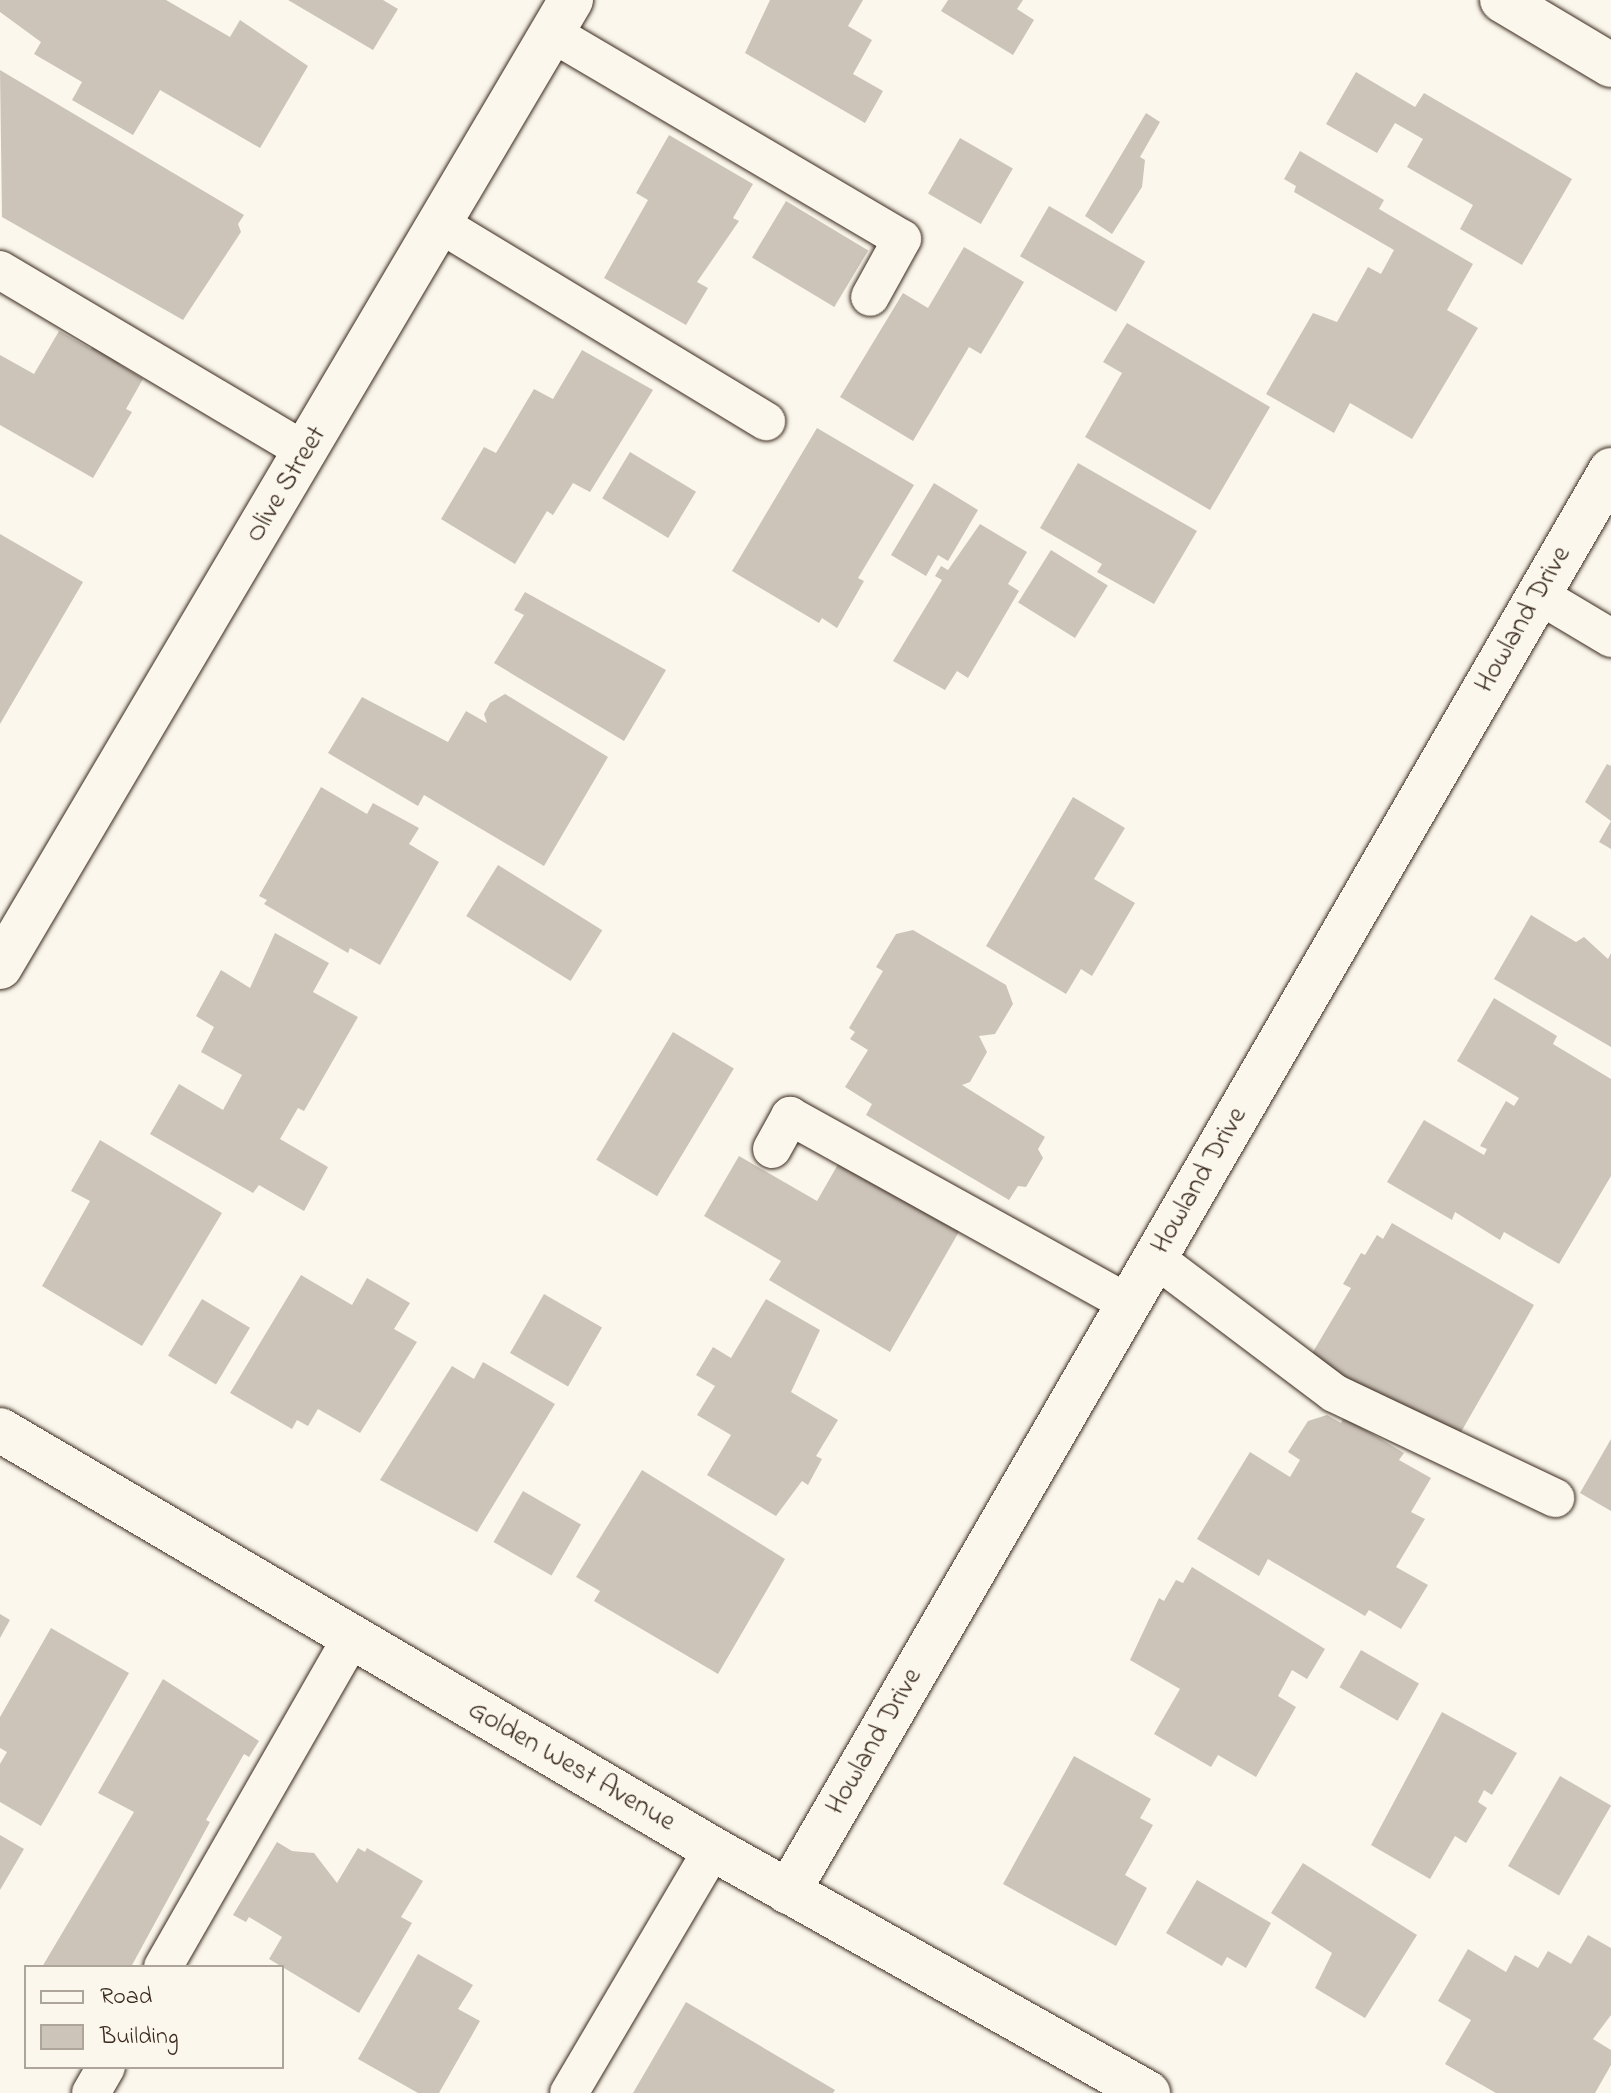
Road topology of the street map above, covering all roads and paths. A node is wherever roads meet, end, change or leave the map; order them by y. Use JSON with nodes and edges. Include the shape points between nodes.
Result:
{"nodes":[{"id":1,"x":1502,"y":0,"type":"edge"},
{"id":2,"x":562,"y":17,"type":"edge"},
{"id":3,"x":1611,"y":65,"type":"edge"},
{"id":4,"x":442,"y":225,"type":"junction"},
{"id":5,"x":0,"y":270,"type":"edge"},
{"id":6,"x":870,"y":297,"type":"dead end"},
{"id":7,"x":766,"y":421,"type":"dead end"},
{"id":8,"x":307,"y":452,"type":"junction"},
{"id":9,"x":1611,"y":470,"type":"edge"},
{"id":10,"x":1539,"y":595,"type":"junction"},
{"id":11,"x":1611,"y":638,"type":"edge"},
{"id":12,"x":7,"y":939,"type":"edge"},
{"id":13,"x":772,"y":1149,"type":"dead end"},
{"id":14,"x":1155,"y":1258,"type":"junction"},
{"id":15,"x":1128,"y":1303,"type":"junction"},
{"id":16,"x":0,"y":1430,"type":"edge"},
{"id":17,"x":1555,"y":1498,"type":"dead end"},
{"id":18,"x":351,"y":1639,"type":"junction"},
{"id":19,"x":713,"y":1849,"type":"junction"},
{"id":20,"x":788,"y":1892,"type":"junction"},
{"id":21,"x":164,"y":1965,"type":"edge"},
{"id":22,"x":105,"y":2069,"type":"edge"},
{"id":23,"x":91,"y":2093,"type":"edge"},
{"id":24,"x":569,"y":2093,"type":"edge"},
{"id":25,"x":1148,"y":2093,"type":"edge"}],
"edges":[{"from":1,"to":3,"type":"street"},
{"from":2,"to":4,"type":"street","name":"Olive Street"},
{"from":2,"to":6,"type":"lane","via":[[902,239]]},
{"from":4,"to":7,"type":"lane"},
{"from":4,"to":8,"type":"street","name":"Olive Street"},
{"from":5,"to":8,"type":"lane"},
{"from":8,"to":12,"type":"street","name":"Olive Street"},
{"from":9,"to":10,"type":"street","name":"Howland Drive"},
{"from":10,"to":11,"type":"lane"},
{"from":10,"to":14,"type":"street","name":"Howland Drive"},
{"from":13,"to":15,"type":"lane","via":[[790,1116]]},
{"from":14,"to":15,"type":"street","name":"Howland Drive"},
{"from":14,"to":17,"type":"lane","via":[[1334,1393]]},
{"from":15,"to":20,"type":"street","name":"Howland Drive"},
{"from":16,"to":18,"type":"street","name":"Golden West Avenue"},
{"from":18,"to":19,"type":"street","name":"Golden West Avenue"},
{"from":18,"to":21,"type":"lane"},
{"from":19,"to":20,"type":"street","name":"Golden West Avenue"},
{"from":19,"to":24,"type":"lane"},
{"from":20,"to":25,"type":"street","name":"Golden West Avenue"},
{"from":22,"to":23,"type":"lane"}]}
